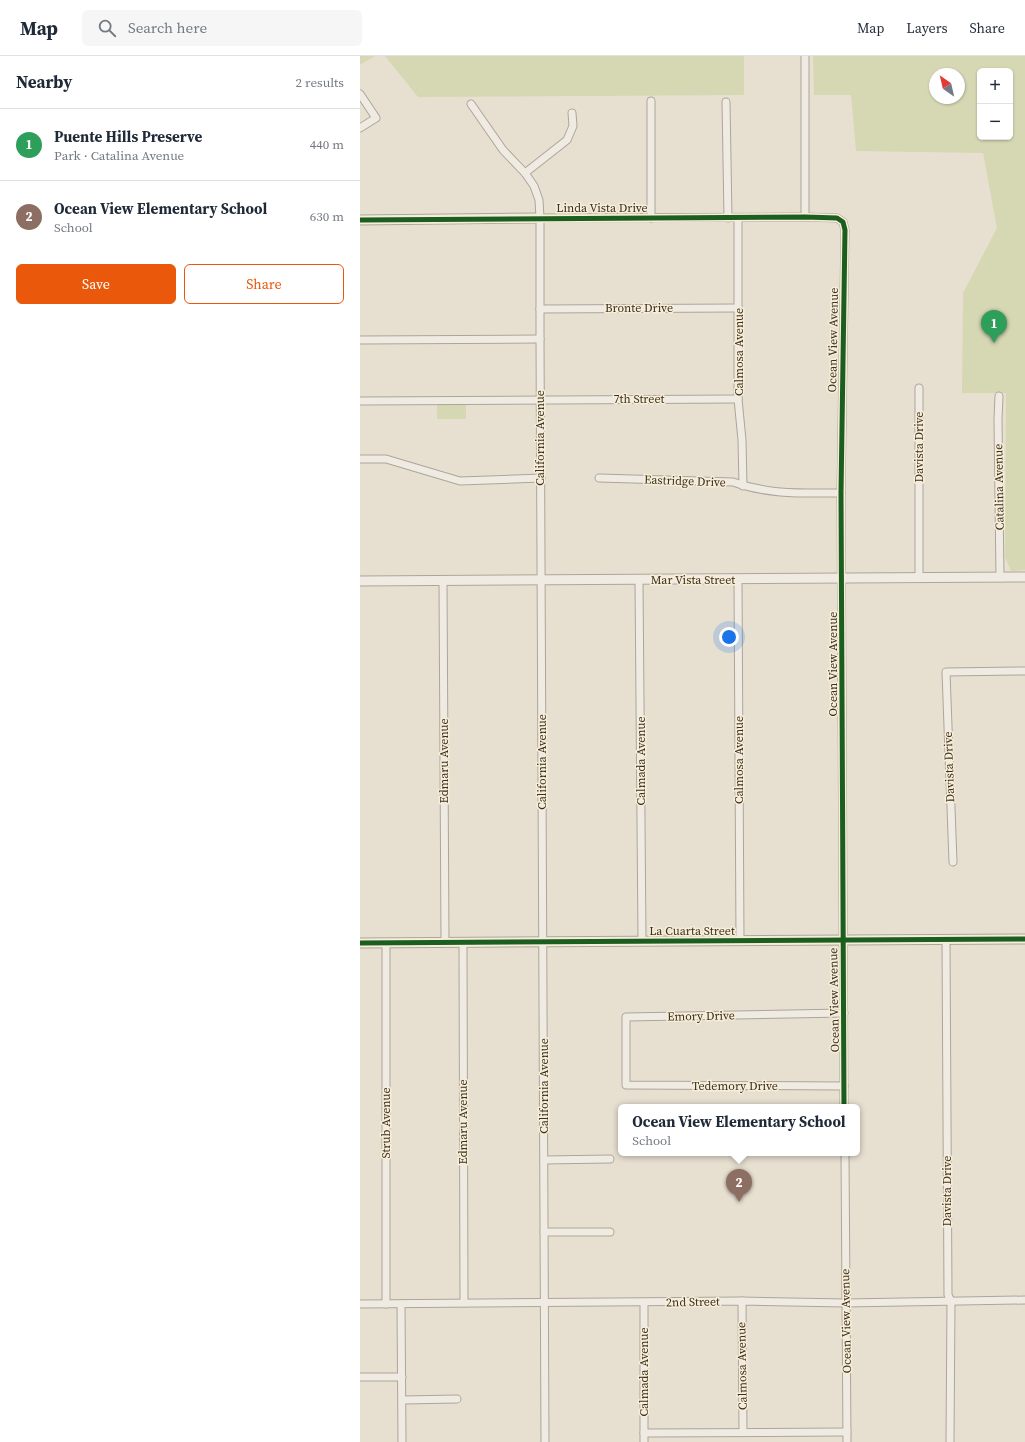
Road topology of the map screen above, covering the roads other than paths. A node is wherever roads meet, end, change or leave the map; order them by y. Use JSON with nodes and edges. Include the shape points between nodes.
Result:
{"nodes":[{"id":1,"x":805,"y":57,"type":"edge"},
{"id":2,"x":360,"y":94,"type":"edge"},
{"id":3,"x":651,"y":101,"type":"dead end"},
{"id":4,"x":726,"y":102,"type":"dead end"},
{"id":5,"x":471,"y":104,"type":"dead end"},
{"id":6,"x":572,"y":113,"type":"dead end"},
{"id":7,"x":360,"y":128,"type":"edge"},
{"id":8,"x":525,"y":174,"type":"junction"},
{"id":9,"x":805,"y":217,"type":"junction"},
{"id":10,"x":540,"y":218,"type":"junction"},
{"id":11,"x":651,"y":218,"type":"junction"},
{"id":12,"x":728,"y":218,"type":"junction"},
{"id":13,"x":738,"y":218,"type":"junction"},
{"id":14,"x":360,"y":220,"type":"edge"},
{"id":15,"x":843,"y":222,"type":"joint"},
{"id":16,"x":738,"y":308,"type":"junction"},
{"id":17,"x":540,"y":309,"type":"junction"},
{"id":18,"x":540,"y":339,"type":"junction"},
{"id":19,"x":360,"y":340,"type":"edge"},
{"id":20,"x":919,"y":388,"type":"dead end"},
{"id":21,"x":999,"y":396,"type":"dead end"},
{"id":22,"x":540,"y":399,"type":"junction"},
{"id":23,"x":738,"y":399,"type":"junction"},
{"id":24,"x":360,"y":401,"type":"edge"},
{"id":25,"x":360,"y":459,"type":"edge"},
{"id":26,"x":541,"y":478,"type":"junction"},
{"id":27,"x":599,"y":478,"type":"dead end"},
{"id":28,"x":743,"y":486,"type":"junction"},
{"id":29,"x":841,"y":493,"type":"junction"},
{"id":30,"x":1025,"y":577,"type":"edge"},
{"id":31,"x":919,"y":578,"type":"junction"},
{"id":32,"x":1000,"y":578,"type":"junction"},
{"id":33,"x":843,"y":579,"type":"junction"},
{"id":34,"x":639,"y":580,"type":"junction"},
{"id":35,"x":738,"y":580,"type":"junction"},
{"id":36,"x":443,"y":581,"type":"junction"},
{"id":37,"x":541,"y":581,"type":"junction"},
{"id":38,"x":360,"y":582,"type":"edge"},
{"id":39,"x":1025,"y":671,"type":"edge"},
{"id":40,"x":953,"y":862,"type":"dead end"},
{"id":41,"x":1025,"y":939,"type":"edge"},
{"id":42,"x":843,"y":940,"type":"junction"},
{"id":43,"x":946,"y":940,"type":"junction"},
{"id":44,"x":642,"y":941,"type":"junction"},
{"id":45,"x":740,"y":941,"type":"junction"},
{"id":46,"x":445,"y":942,"type":"junction"},
{"id":47,"x":463,"y":942,"type":"junction"},
{"id":48,"x":543,"y":942,"type":"junction"},
{"id":49,"x":360,"y":943,"type":"edge"},
{"id":50,"x":386,"y":943,"type":"junction"},
{"id":51,"x":844,"y":1014,"type":"junction"},
{"id":52,"x":626,"y":1085,"type":"joint"},
{"id":53,"x":844,"y":1086,"type":"junction"},
{"id":54,"x":844,"y":1104,"type":"edge"},
{"id":55,"x":845,"y":1156,"type":"edge"},
{"id":56,"x":610,"y":1159,"type":"dead end"},
{"id":57,"x":544,"y":1160,"type":"junction"},
{"id":58,"x":544,"y":1232,"type":"junction"},
{"id":59,"x":610,"y":1232,"type":"dead end"},
{"id":60,"x":1025,"y":1300,"type":"edge"},
{"id":61,"x":742,"y":1301,"type":"junction"},
{"id":62,"x":951,"y":1301,"type":"junction"},
{"id":63,"x":544,"y":1302,"type":"junction"},
{"id":64,"x":464,"y":1303,"type":"junction"},
{"id":65,"x":644,"y":1303,"type":"junction"},
{"id":66,"x":846,"y":1303,"type":"junction"},
{"id":67,"x":360,"y":1304,"type":"edge"},
{"id":68,"x":386,"y":1304,"type":"junction"},
{"id":69,"x":401,"y":1304,"type":"junction"},
{"id":70,"x":360,"y":1376,"type":"edge"},
{"id":71,"x":402,"y":1376,"type":"junction"},
{"id":72,"x":457,"y":1399,"type":"dead end"},
{"id":73,"x":403,"y":1400,"type":"junction"},
{"id":74,"x":743,"y":1432,"type":"junction"},
{"id":75,"x":847,"y":1432,"type":"junction"},
{"id":76,"x":644,"y":1433,"type":"junction"},
{"id":77,"x":402,"y":1442,"type":"edge"},
{"id":78,"x":545,"y":1442,"type":"edge"},
{"id":79,"x":644,"y":1442,"type":"edge"},
{"id":80,"x":847,"y":1442,"type":"edge"},
{"id":81,"x":950,"y":1442,"type":"edge"}],
"edges":[{"from":1,"to":9,"type":"street"},
{"from":2,"to":7,"type":"street","via":[[376,118]]},
{"from":3,"to":11,"type":"street"},
{"from":4,"to":12,"type":"street"},
{"from":5,"to":8,"type":"street","name":"California Avenue","via":[[503,150]]},
{"from":6,"to":8,"type":"street","via":[[572,126],[567,140]]},
{"from":8,"to":10,"type":"street","name":"California Avenue","via":[[537,193]]},
{"from":9,"to":13,"type":"street","name":"Linda Vista Drive"},
{"from":9,"to":15,"type":"street","name":"Linda Vista Drive","via":[[837,218]]},
{"from":10,"to":11,"type":"street","name":"Linda Vista Drive"},
{"from":10,"to":14,"type":"street","name":"Linda Vista Drive"},
{"from":10,"to":17,"type":"street","name":"California Avenue"},
{"from":11,"to":12,"type":"street","name":"Linda Vista Drive"},
{"from":12,"to":13,"type":"street","name":"Linda Vista Drive"},
{"from":13,"to":16,"type":"street","name":"Calmosa Avenue"},
{"from":15,"to":29,"type":"street","name":"Ocean View Avenue","via":[[845,238]]},
{"from":16,"to":17,"type":"street","name":"Bronte Drive"},
{"from":16,"to":23,"type":"street","name":"Calmosa Avenue"},
{"from":17,"to":18,"type":"street","name":"California Avenue"},
{"from":18,"to":19,"type":"street"},
{"from":18,"to":22,"type":"street","name":"California Avenue"},
{"from":20,"to":31,"type":"street","name":"Davista Drive"},
{"from":21,"to":32,"type":"street","name":"Catalina Avenue"},
{"from":22,"to":23,"type":"street","name":"7th Street"},
{"from":22,"to":24,"type":"street","name":"7th Street"},
{"from":22,"to":26,"type":"street","name":"California Avenue"},
{"from":23,"to":28,"type":"street","name":"Calmosa Avenue"},
{"from":25,"to":26,"type":"street","via":[[386,459],[460,481]]},
{"from":26,"to":37,"type":"street","name":"California Avenue"},
{"from":27,"to":28,"type":"street","name":"Eastridge Drive","via":[[733,482]]},
{"from":28,"to":29,"type":"street","name":"Eastridge Drive","via":[[782,494]]},
{"from":29,"to":33,"type":"street","name":"Ocean View Avenue"},
{"from":30,"to":32,"type":"street","name":"Mar Vista Street"},
{"from":31,"to":32,"type":"street","name":"Mar Vista Street"},
{"from":31,"to":33,"type":"street","name":"Mar Vista Street"},
{"from":33,"to":35,"type":"street","name":"Mar Vista Street"},
{"from":33,"to":42,"type":"street","name":"Ocean View Avenue"},
{"from":34,"to":35,"type":"street","name":"Mar Vista Street"},
{"from":34,"to":37,"type":"street","name":"Mar Vista Street"},
{"from":34,"to":44,"type":"street","name":"Calmada Avenue"},
{"from":35,"to":45,"type":"street","name":"Calmosa Avenue"},
{"from":36,"to":37,"type":"street","name":"Mar Vista Street"},
{"from":36,"to":38,"type":"street","name":"Mar Vista Street"},
{"from":36,"to":46,"type":"street","name":"Edmaru Avenue"},
{"from":37,"to":48,"type":"street","name":"California Avenue"},
{"from":39,"to":40,"type":"street","name":"Davista Drive","via":[[946,672]]},
{"from":41,"to":43,"type":"street","name":"La Cuarta Street"},
{"from":42,"to":43,"type":"street","name":"La Cuarta Street"},
{"from":42,"to":45,"type":"street","name":"La Cuarta Street"},
{"from":42,"to":51,"type":"street","name":"Ocean View Avenue"},
{"from":43,"to":62,"type":"street","name":"Davista Drive","via":[[948,1295]]},
{"from":44,"to":45,"type":"street","name":"La Cuarta Street"},
{"from":44,"to":48,"type":"street","name":"La Cuarta Street"},
{"from":46,"to":47,"type":"street","name":"La Cuarta Street"},
{"from":46,"to":50,"type":"street","name":"La Cuarta Street"},
{"from":47,"to":48,"type":"street","name":"La Cuarta Street"},
{"from":47,"to":64,"type":"street","name":"Edmaru Avenue"},
{"from":48,"to":57,"type":"street","name":"California Avenue"},
{"from":49,"to":50,"type":"street","name":"La Cuarta Street"},
{"from":50,"to":68,"type":"street","name":"Strub Avenue"},
{"from":51,"to":52,"type":"street","name":"Emory Drive","via":[[626,1017]]},
{"from":51,"to":53,"type":"street","name":"Ocean View Avenue"},
{"from":52,"to":53,"type":"street","name":"Tedemory Drive"},
{"from":53,"to":54,"type":"street","name":"Ocean View Avenue"},
{"from":55,"to":66,"type":"street","name":"Ocean View Avenue"},
{"from":56,"to":57,"type":"street"},
{"from":57,"to":58,"type":"street","name":"California Avenue"},
{"from":58,"to":59,"type":"street"},
{"from":58,"to":63,"type":"street","name":"California Avenue"},
{"from":60,"to":62,"type":"street","name":"2nd Street"},
{"from":61,"to":65,"type":"street","name":"2nd Street"},
{"from":61,"to":66,"type":"street","name":"2nd Street"},
{"from":61,"to":74,"type":"street","name":"Calmosa Avenue"},
{"from":62,"to":66,"type":"street","name":"2nd Street"},
{"from":62,"to":81,"type":"street","name":"Davista Drive"},
{"from":63,"to":64,"type":"street","name":"2nd Street"},
{"from":63,"to":65,"type":"street","name":"2nd Street"},
{"from":63,"to":78,"type":"street","name":"California Avenue"},
{"from":64,"to":69,"type":"street","name":"2nd Street"},
{"from":65,"to":76,"type":"street","name":"Calmada Avenue"},
{"from":66,"to":75,"type":"street","name":"Ocean View Avenue"},
{"from":67,"to":68,"type":"street","name":"2nd Street"},
{"from":68,"to":69,"type":"street","name":"2nd Street"},
{"from":69,"to":71,"type":"street"},
{"from":70,"to":71,"type":"street"},
{"from":71,"to":73,"type":"street"},
{"from":72,"to":73,"type":"street"},
{"from":73,"to":77,"type":"street"},
{"from":74,"to":75,"type":"street"},
{"from":74,"to":76,"type":"street"},
{"from":75,"to":80,"type":"street","name":"Ocean View Avenue"},
{"from":76,"to":79,"type":"street","name":"Calmada Avenue"}]}
